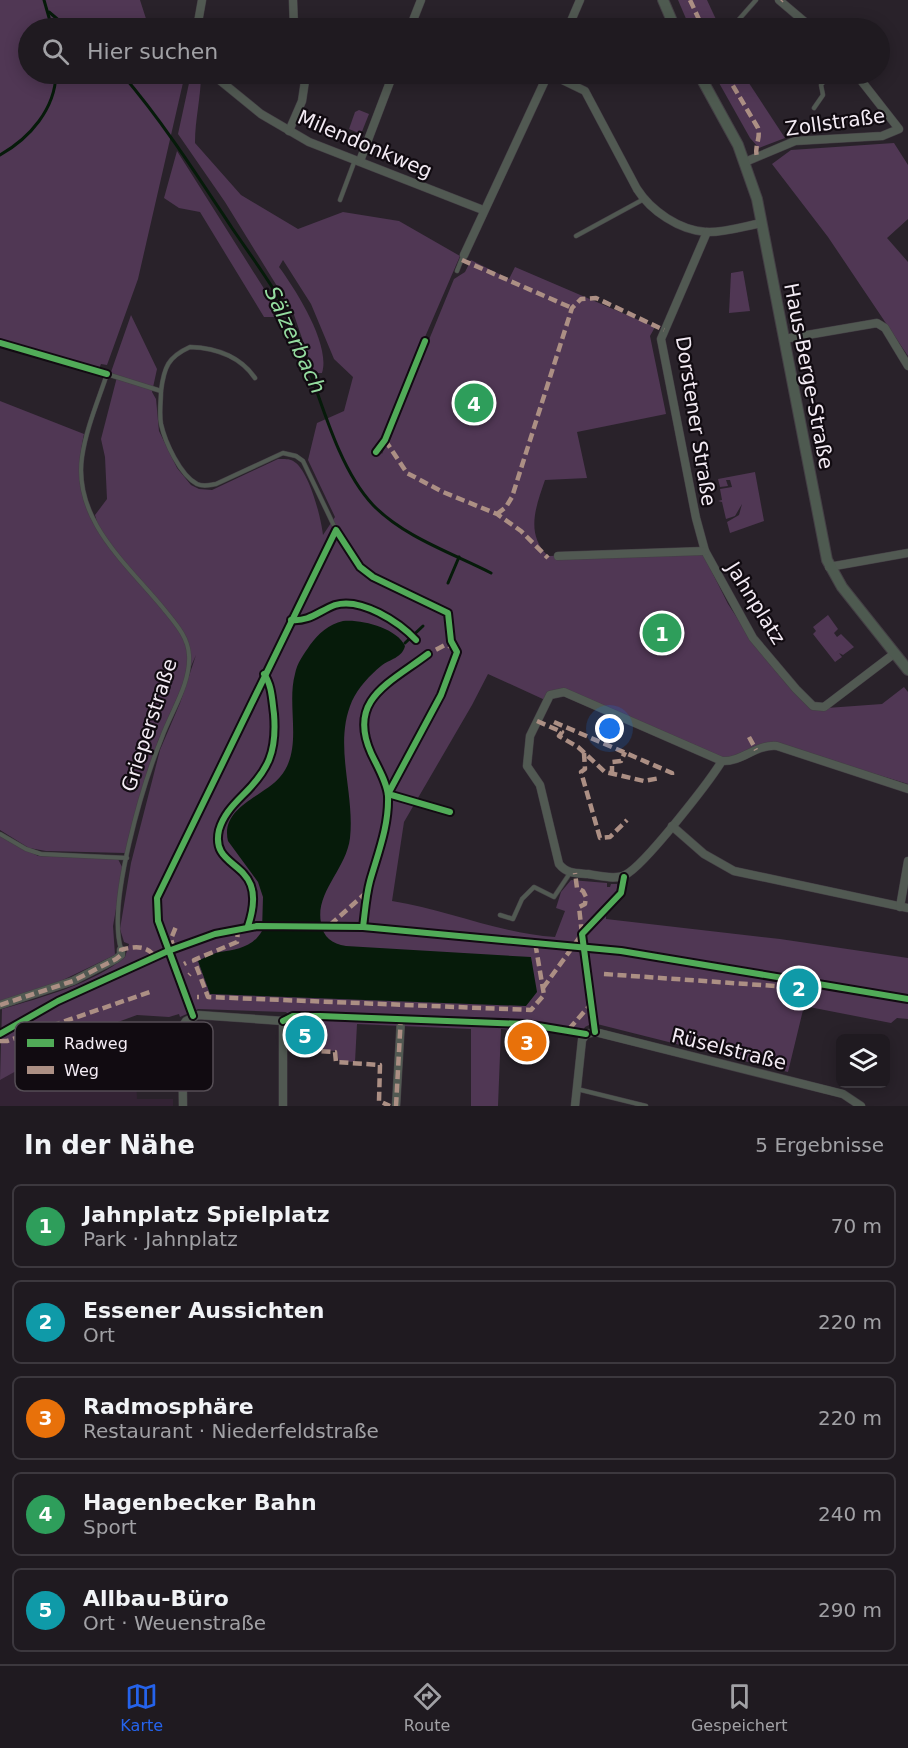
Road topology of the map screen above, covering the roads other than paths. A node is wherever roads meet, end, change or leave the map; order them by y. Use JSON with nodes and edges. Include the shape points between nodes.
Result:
{"nodes":[{"id":1,"x":202,"y":0,"type":"edge"},
{"id":2,"x":292,"y":0,"type":"edge"},
{"id":3,"x":421,"y":0,"type":"edge"},
{"id":4,"x":580,"y":0,"type":"edge"},
{"id":5,"x":663,"y":0,"type":"edge"},
{"id":6,"x":756,"y":0,"type":"edge"},
{"id":7,"x":779,"y":0,"type":"edge"},
{"id":8,"x":199,"y":18,"type":"edge"},
{"id":9,"x":293,"y":18,"type":"edge"},
{"id":10,"x":414,"y":18,"type":"edge"},
{"id":11,"x":572,"y":18,"type":"edge"},
{"id":12,"x":671,"y":18,"type":"edge"},
{"id":13,"x":740,"y":18,"type":"edge"},
{"id":14,"x":800,"y":18,"type":"edge"},
{"id":15,"x":224,"y":84,"type":"edge"},
{"id":16,"x":305,"y":84,"type":"edge"},
{"id":17,"x":389,"y":84,"type":"edge"},
{"id":18,"x":544,"y":84,"type":"edge"},
{"id":19,"x":570,"y":84,"type":"edge"},
{"id":20,"x":705,"y":84,"type":"edge"},
{"id":21,"x":822,"y":84,"type":"edge"},
{"id":22,"x":864,"y":84,"type":"edge"},
{"id":23,"x":814,"y":108,"type":"dead end"},
{"id":24,"x":289,"y":131,"type":"junction"},
{"id":25,"x":358,"y":161,"type":"junction"},
{"id":26,"x":745,"y":162,"type":"junction"},
{"id":27,"x":340,"y":200,"type":"dead end"},
{"id":28,"x":644,"y":200,"type":"junction"},
{"id":29,"x":483,"y":210,"type":"junction"},
{"id":30,"x":762,"y":224,"type":"junction"},
{"id":31,"x":707,"y":232,"type":"junction"},
{"id":32,"x":576,"y":236,"type":"dead end"},
{"id":33,"x":464,"y":255,"type":"joint"},
{"id":34,"x":457,"y":271,"type":"dead end"},
{"id":35,"x":784,"y":339,"type":"junction"},
{"id":36,"x":908,"y":366,"type":"edge"},
{"id":37,"x":255,"y":378,"type":"dead end"},
{"id":38,"x":161,"y":391,"type":"junction"},
{"id":39,"x":336,"y":530,"type":"dead end"},
{"id":40,"x":705,"y":550,"type":"junction"},
{"id":41,"x":908,"y":553,"type":"edge"},
{"id":42,"x":558,"y":556,"type":"dead end"},
{"id":43,"x":830,"y":567,"type":"junction"},
{"id":44,"x":895,"y":652,"type":"junction"},
{"id":45,"x":908,"y":670,"type":"edge"},
{"id":46,"x":722,"y":761,"type":"junction"},
{"id":47,"x":908,"y":789,"type":"edge"},
{"id":48,"x":672,"y":826,"type":"junction"},
{"id":49,"x":0,"y":834,"type":"edge"},
{"id":50,"x":127,"y":858,"type":"junction"},
{"id":51,"x":908,"y":861,"type":"edge"},
{"id":52,"x":570,"y":872,"type":"junction"},
{"id":53,"x":904,"y":907,"type":"edge"},
{"id":54,"x":501,"y":915,"type":"dead end"},
{"id":55,"x":121,"y":950,"type":"joint"},
{"id":56,"x":0,"y":1005,"type":"edge"},
{"id":57,"x":401,"y":1020,"type":"dead end"},
{"id":58,"x":187,"y":1022,"type":"edge"},
{"id":59,"x":576,"y":1089,"type":"junction"},
{"id":60,"x":183,"y":1091,"type":"edge"},
{"id":61,"x":858,"y":1105,"type":"edge"},
{"id":62,"x":183,"y":1106,"type":"edge"},
{"id":63,"x":283,"y":1106,"type":"edge"},
{"id":64,"x":396,"y":1106,"type":"edge"},
{"id":65,"x":575,"y":1106,"type":"edge"},
{"id":66,"x":646,"y":1106,"type":"edge"}],
"edges":[{"from":1,"to":8,"type":"street"},
{"from":2,"to":9,"type":"street"},
{"from":3,"to":10,"type":"street"},
{"from":4,"to":11,"type":"street"},
{"from":5,"to":12,"type":"main road"},
{"from":6,"to":13,"type":"lane"},
{"from":7,"to":14,"type":"street"},
{"from":15,"to":24,"type":"street","name":"Milendonkweg"},
{"from":16,"to":24,"type":"street"},
{"from":17,"to":25,"type":"street"},
{"from":18,"to":29,"type":"street"},
{"from":19,"to":28,"type":"street","via":[[585,91]]},
{"from":20,"to":26,"type":"main road","name":"Haus-Berge-Straße"},
{"from":21,"to":23,"type":"lane","via":[[823,95]]},
{"from":22,"to":26,"type":"street","name":"Zollstraße","via":[[899,129],[882,136],[795,141]]},
{"from":24,"to":25,"type":"street","name":"Milendonkweg"},
{"from":25,"to":27,"type":"lane"},
{"from":25,"to":29,"type":"street","name":"Milendonkweg"},
{"from":26,"to":30,"type":"main road","name":"Haus-Berge-Straße"},
{"from":28,"to":31,"type":"street","via":[[674,221]]},
{"from":28,"to":32,"type":"lane"},
{"from":29,"to":33,"type":"street"},
{"from":30,"to":31,"type":"street"},
{"from":30,"to":35,"type":"main road","name":"Haus-Berge-Straße"},
{"from":31,"to":40,"type":"street","name":"Dorstener Straße","via":[[661,339],[692,504]]},
{"from":33,"to":34,"type":"lane"},
{"from":35,"to":36,"type":"street","via":[[877,323],[885,328]]},
{"from":35,"to":43,"type":"main road","name":"Haus-Berge-Straße","via":[[822,545]]},
{"from":37,"to":38,"type":"lane","via":[[223,352],[190,347],[168,360]]},
{"from":38,"to":39,"type":"lane","via":[[165,436],[177,461],[197,483],[216,484],[283,453],[296,456],[303,461]]},
{"from":38,"to":50,"type":"lane","name":"Grieperstraße","via":[[107,374],[82,456],[85,504],[116,554],[183,635],[189,653],[186,674],[155,757]]},
{"from":40,"to":42,"type":"street","name":"Jahnplatz"},
{"from":40,"to":44,"type":"street","name":"Jahnplatz","via":[[753,638],[813,706],[824,707]]},
{"from":41,"to":43,"type":"street"},
{"from":43,"to":44,"type":"main road","name":"Haus-Berge-Straße"},
{"from":44,"to":45,"type":"main road","name":"Haus-Berge-Straße"},
{"from":46,"to":47,"type":"street","via":[[734,762],[764,747],[777,746]]},
{"from":46,"to":48,"type":"street"},
{"from":46,"to":52,"type":"street","via":[[564,692],[556,692],[545,701],[530,736],[527,766],[540,785],[559,864]]},
{"from":48,"to":52,"type":"street","via":[[624,877]]},
{"from":48,"to":53,"type":"street","via":[[704,854],[734,870]]},
{"from":49,"to":50,"type":"lane","via":[[41,854]]},
{"from":50,"to":55,"type":"lane","name":"Grieperstraße","via":[[116,923]]},
{"from":51,"to":53,"type":"street"},
{"from":52,"to":54,"type":"lane","via":[[554,897],[534,887],[522,898],[513,919]]},
{"from":55,"to":56,"type":"street","name":"Grieperstraße","via":[[116,959],[73,981]]},
{"from":57,"to":64,"type":"street"},
{"from":58,"to":63,"type":"street","via":[[193,1016],[283,1021]]},
{"from":59,"to":61,"type":"street","name":"Rüselstraße","via":[[586,1034],[595,1032],[843,1094]]},
{"from":59,"to":65,"type":"street"},
{"from":59,"to":66,"type":"lane"},
{"from":60,"to":62,"type":"street"}]}
